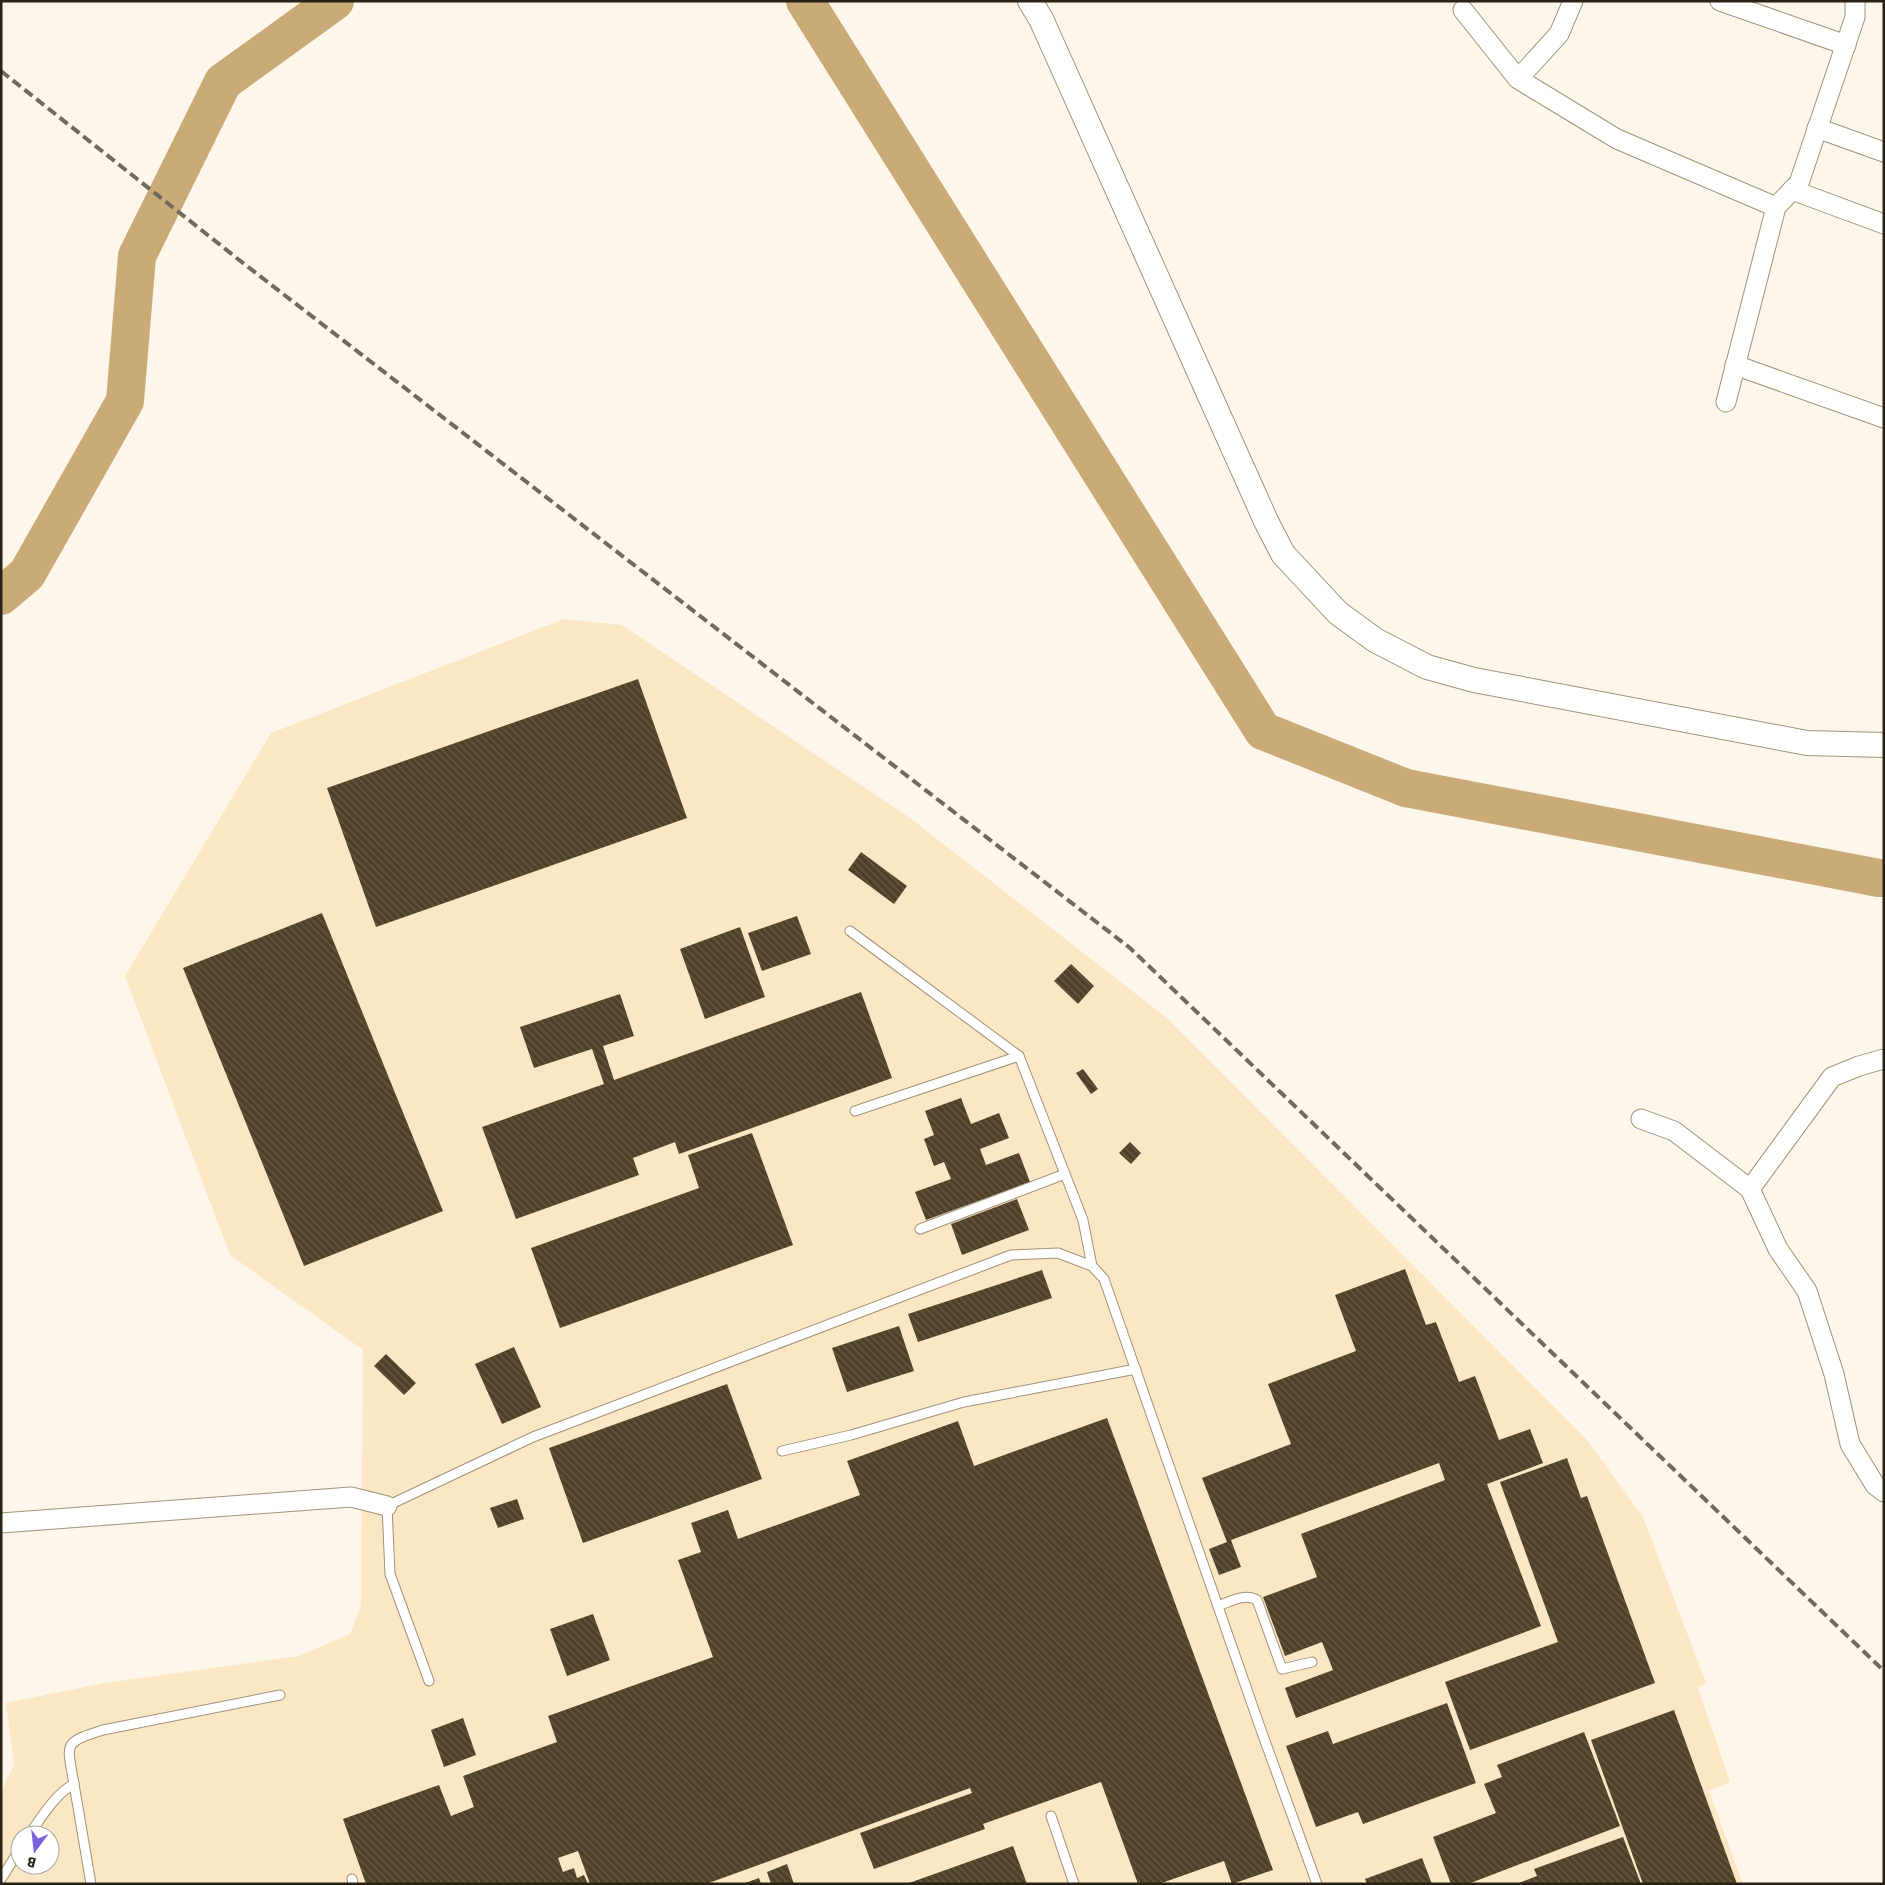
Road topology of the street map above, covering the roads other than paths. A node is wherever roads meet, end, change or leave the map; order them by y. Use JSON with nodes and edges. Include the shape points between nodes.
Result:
{"nodes":[{"id":1,"x":1030,"y":1,"type":"edge"},
{"id":2,"x":1573,"y":1,"type":"edge"},
{"id":3,"x":1720,"y":1,"type":"edge"},
{"id":4,"x":1855,"y":1,"type":"edge"},
{"id":5,"x":1463,"y":10,"type":"dead end"},
{"id":6,"x":1846,"y":44,"type":"junction"},
{"id":7,"x":1518,"y":80,"type":"junction"},
{"id":8,"x":1818,"y":128,"type":"junction"},
{"id":9,"x":1884,"y":152,"type":"edge"},
{"id":10,"x":1792,"y":190,"type":"junction"},
{"id":11,"x":1776,"y":207,"type":"junction"},
{"id":12,"x":1884,"y":224,"type":"edge"},
{"id":13,"x":1735,"y":365,"type":"junction"},
{"id":14,"x":1726,"y":402,"type":"dead end"},
{"id":15,"x":1884,"y":418,"type":"edge"},
{"id":16,"x":1884,"y":745,"type":"edge"},
{"id":17,"x":850,"y":931,"type":"dead end"},
{"id":18,"x":1019,"y":1056,"type":"junction"},
{"id":19,"x":1884,"y":1059,"type":"edge"},
{"id":20,"x":856,"y":1111,"type":"dead end"},
{"id":21,"x":1642,"y":1119,"type":"dead end"},
{"id":22,"x":1065,"y":1174,"type":"junction"},
{"id":23,"x":1750,"y":1190,"type":"junction"},
{"id":24,"x":920,"y":1228,"type":"dead end"},
{"id":25,"x":1092,"y":1266,"type":"junction"},
{"id":26,"x":1136,"y":1369,"type":"junction"},
{"id":27,"x":782,"y":1451,"type":"dead end"},
{"id":28,"x":1884,"y":1492,"type":"edge"},
{"id":29,"x":387,"y":1506,"type":"junction"},
{"id":30,"x":1,"y":1523,"type":"edge"},
{"id":31,"x":1218,"y":1606,"type":"junction"},
{"id":32,"x":1312,"y":1662,"type":"dead end"},
{"id":33,"x":429,"y":1681,"type":"dead end"},
{"id":34,"x":280,"y":1695,"type":"dead end"},
{"id":35,"x":74,"y":1784,"type":"junction"},
{"id":36,"x":1051,"y":1816,"type":"dead end"},
{"id":37,"x":36,"y":1825,"type":"edge"},
{"id":38,"x":10,"y":1865,"type":"edge"},
{"id":39,"x":1,"y":1879,"type":"edge"},
{"id":40,"x":90,"y":1884,"type":"edge"},
{"id":41,"x":1074,"y":1884,"type":"edge"},
{"id":42,"x":1317,"y":1884,"type":"edge"}],
"edges":[{"from":1,"to":16,"type":"street","via":[[1041,19],[1266,521],[1283,554],[1338,613],[1375,640],[1427,667],[1474,680],[1807,743]]},
{"from":2,"to":7,"type":"street","via":[[1559,34]]},
{"from":3,"to":6,"type":"street"},
{"from":4,"to":6,"type":"street","via":[[1855,17]]},
{"from":5,"to":7,"type":"street"},
{"from":6,"to":8,"type":"street"},
{"from":7,"to":11,"type":"street","via":[[1617,139]]},
{"from":8,"to":9,"type":"street"},
{"from":8,"to":10,"type":"street","via":[[1799,183]]},
{"from":10,"to":11,"type":"street"},
{"from":10,"to":12,"type":"street"},
{"from":11,"to":13,"type":"street"},
{"from":13,"to":14,"type":"street"},
{"from":13,"to":15,"type":"street"},
{"from":17,"to":18,"type":"lane"},
{"from":18,"to":20,"type":"lane"},
{"from":18,"to":22,"type":"lane"},
{"from":19,"to":23,"type":"street","via":[[1832,1077]]},
{"from":21,"to":23,"type":"street","via":[[1674,1131]]},
{"from":22,"to":24,"type":"lane"},
{"from":22,"to":25,"type":"lane","via":[[1083,1220]]},
{"from":23,"to":28,"type":"street","via":[[1778,1248],[1808,1291],[1834,1374],[1850,1444],[1875,1486]]},
{"from":25,"to":26,"type":"lane","via":[[1104,1279]]},
{"from":25,"to":29,"type":"lane","via":[[1058,1253],[1011,1255],[533,1437]]},
{"from":26,"to":27,"type":"lane","via":[[964,1402]]},
{"from":26,"to":31,"type":"lane"},
{"from":29,"to":30,"type":"street","via":[[351,1497]]},
{"from":29,"to":33,"type":"lane","via":[[390,1574]]},
{"from":31,"to":32,"type":"lane","via":[[1240,1598],[1258,1600],[1282,1668]]},
{"from":31,"to":42,"type":"lane"},
{"from":34,"to":35,"type":"lane","via":[[77,1738],[68,1753]]},
{"from":35,"to":37,"type":"lane"},
{"from":35,"to":40,"type":"lane"},
{"from":36,"to":41,"type":"lane"},
{"from":38,"to":39,"type":"lane"}]}
